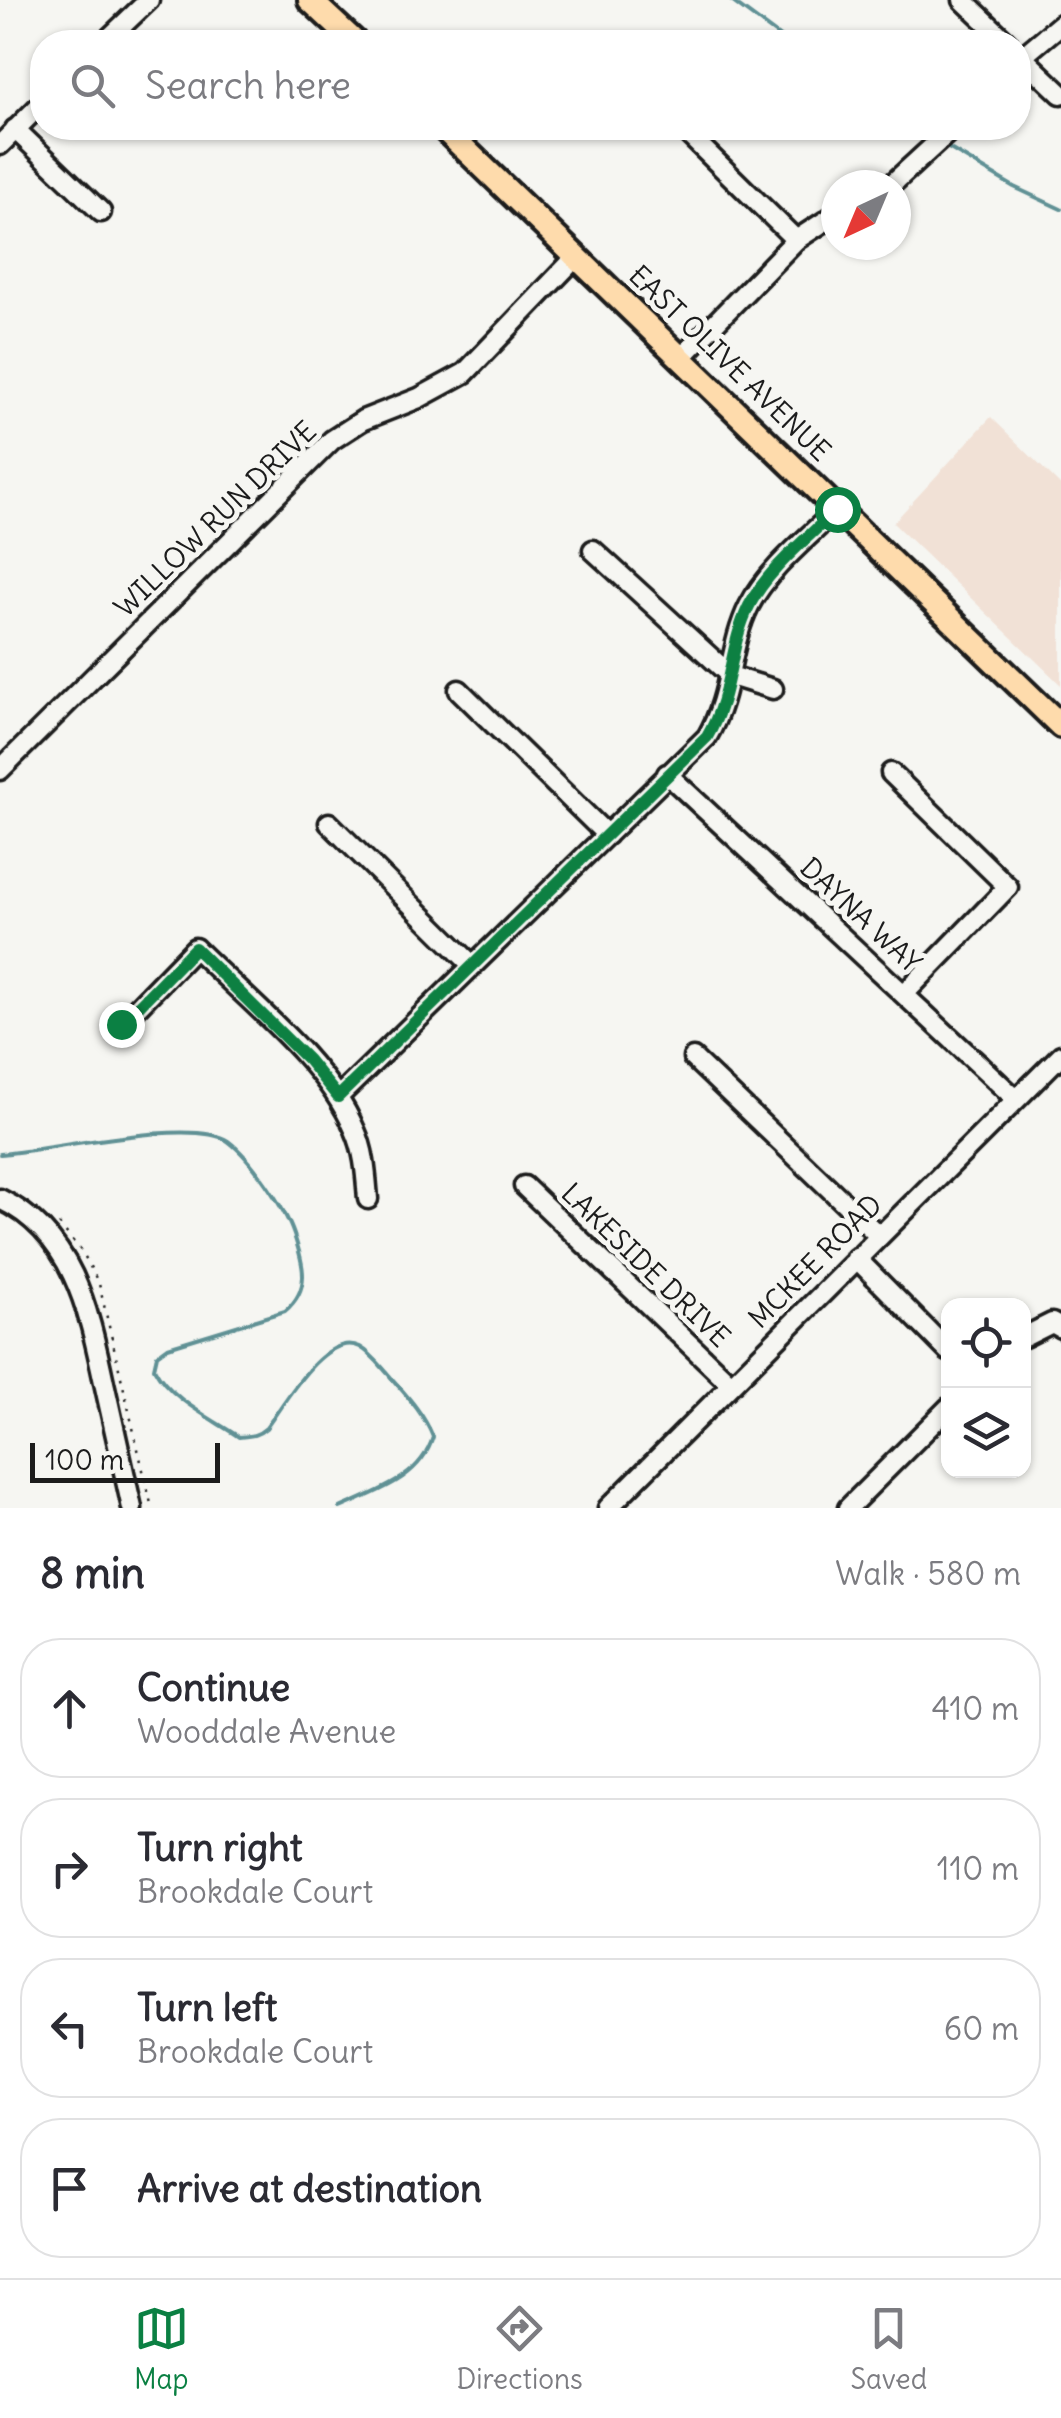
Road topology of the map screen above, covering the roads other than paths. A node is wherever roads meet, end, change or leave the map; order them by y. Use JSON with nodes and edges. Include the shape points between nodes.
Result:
{"nodes":[{"id":1,"x":149,"y":0,"type":"edge"},
{"id":2,"x":310,"y":0,"type":"edge"},
{"id":3,"x":964,"y":0,"type":"edge"},
{"id":4,"x":1061,"y":24,"type":"edge"},
{"id":5,"x":118,"y":30,"type":"edge"},
{"id":6,"x":341,"y":30,"type":"edge"},
{"id":7,"x":995,"y":30,"type":"edge"},
{"id":8,"x":1031,"y":47,"type":"edge"},
{"id":9,"x":1031,"y":66,"type":"edge"},
{"id":10,"x":1061,"y":94,"type":"edge"},
{"id":11,"x":30,"y":115,"type":"edge"},
{"id":12,"x":16,"y":130,"type":"junction"},
{"id":13,"x":456,"y":140,"type":"edge"},
{"id":14,"x":694,"y":140,"type":"edge"},
{"id":15,"x":940,"y":140,"type":"edge"},
{"id":16,"x":0,"y":145,"type":"edge"},
{"id":17,"x":908,"y":170,"type":"edge"},
{"id":18,"x":101,"y":212,"type":"dead end"},
{"id":19,"x":821,"y":224,"type":"edge"},
{"id":20,"x":796,"y":240,"type":"junction"},
{"id":21,"x":577,"y":256,"type":"junction"},
{"id":22,"x":681,"y":358,"type":"junction"},
{"id":23,"x":837,"y":509,"type":"junction"},
{"id":24,"x":593,"y":550,"type":"dead end"},
{"id":25,"x":731,"y":676,"type":"junction"},
{"id":26,"x":773,"y":688,"type":"dead end"},
{"id":27,"x":460,"y":690,"type":"dead end"},
{"id":28,"x":1061,"y":726,"type":"edge"},
{"id":29,"x":0,"y":770,"type":"edge"},
{"id":30,"x":891,"y":773,"type":"dead end"},
{"id":31,"x":667,"y":774,"type":"junction"},
{"id":32,"x":329,"y":823,"type":"dead end"},
{"id":33,"x":607,"y":835,"type":"junction"},
{"id":34,"x":472,"y":965,"type":"junction"},
{"id":35,"x":905,"y":993,"type":"junction"},
{"id":36,"x":121,"y":1024,"type":"dead end"},
{"id":37,"x":1061,"y":1054,"type":"edge"},
{"id":38,"x":693,"y":1058,"type":"dead end"},
{"id":39,"x":338,"y":1097,"type":"junction"},
{"id":40,"x":1016,"y":1099,"type":"junction"},
{"id":41,"x":524,"y":1186,"type":"dead end"},
{"id":42,"x":0,"y":1199,"type":"edge"},
{"id":43,"x":368,"y":1199,"type":"dead end"},
{"id":44,"x":878,"y":1236,"type":"junction"},
{"id":45,"x":856,"y":1258,"type":"junction"},
{"id":46,"x":1061,"y":1328,"type":"edge"},
{"id":47,"x":1031,"y":1334,"type":"edge"},
{"id":48,"x":941,"y":1344,"type":"edge"},
{"id":49,"x":731,"y":1384,"type":"junction"},
{"id":50,"x":941,"y":1415,"type":"edge"},
{"id":51,"x":132,"y":1508,"type":"edge"},
{"id":52,"x":608,"y":1508,"type":"edge"},
{"id":53,"x":848,"y":1508,"type":"edge"}],
"edges":[{"from":1,"to":5,"type":"street"},
{"from":2,"to":6,"type":"main road"},
{"from":3,"to":7,"type":"street"},
{"from":4,"to":8,"type":"street"},
{"from":9,"to":10,"type":"street"},
{"from":11,"to":12,"type":"street"},
{"from":12,"to":16,"type":"street"},
{"from":12,"to":18,"type":"street"},
{"from":13,"to":21,"type":"main road","name":"EAST OLIVE AVENUE"},
{"from":14,"to":20,"type":"street"},
{"from":15,"to":17,"type":"street"},
{"from":19,"to":20,"type":"street"},
{"from":20,"to":22,"type":"street"},
{"from":21,"to":22,"type":"main road","name":"EAST OLIVE AVENUE"},
{"from":21,"to":29,"type":"street","name":"WILLOW RUN DRIVE","via":[[464,373],[332,440]]},
{"from":22,"to":23,"type":"main road","name":"EAST OLIVE AVENUE"},
{"from":23,"to":25,"type":"street","via":[[750,603]]},
{"from":23,"to":28,"type":"main road","name":"EAST OLIVE AVENUE"},
{"from":24,"to":25,"type":"street"},
{"from":25,"to":26,"type":"street"},
{"from":25,"to":31,"type":"street","via":[[707,737]]},
{"from":27,"to":33,"type":"street"},
{"from":30,"to":35,"type":"street","via":[[1008,887]]},
{"from":31,"to":33,"type":"street"},
{"from":31,"to":35,"type":"street","name":"DAYNA WAY"},
{"from":32,"to":34,"type":"street"},
{"from":33,"to":34,"type":"street"},
{"from":34,"to":39,"type":"street"},
{"from":35,"to":40,"type":"street","name":"DAYNA WAY"},
{"from":36,"to":39,"type":"street","via":[[195,948]]},
{"from":37,"to":40,"type":"street","name":"MCKEE ROAD"},
{"from":38,"to":44,"type":"street"},
{"from":39,"to":43,"type":"street","via":[[356,1131]]},
{"from":40,"to":44,"type":"street","name":"MCKEE ROAD"},
{"from":41,"to":49,"type":"street","name":"LAKESIDE DRIVE"},
{"from":42,"to":51,"type":"street","via":[[40,1226],[67,1259],[86,1300]]},
{"from":44,"to":45,"type":"street","name":"MCKEE ROAD"},
{"from":45,"to":48,"type":"street"},
{"from":45,"to":49,"type":"street","name":"MCKEE ROAD"},
{"from":46,"to":47,"type":"street","via":[[1052,1323]]},
{"from":49,"to":52,"type":"street","name":"MCKEE ROAD"},
{"from":50,"to":53,"type":"street"}]}
